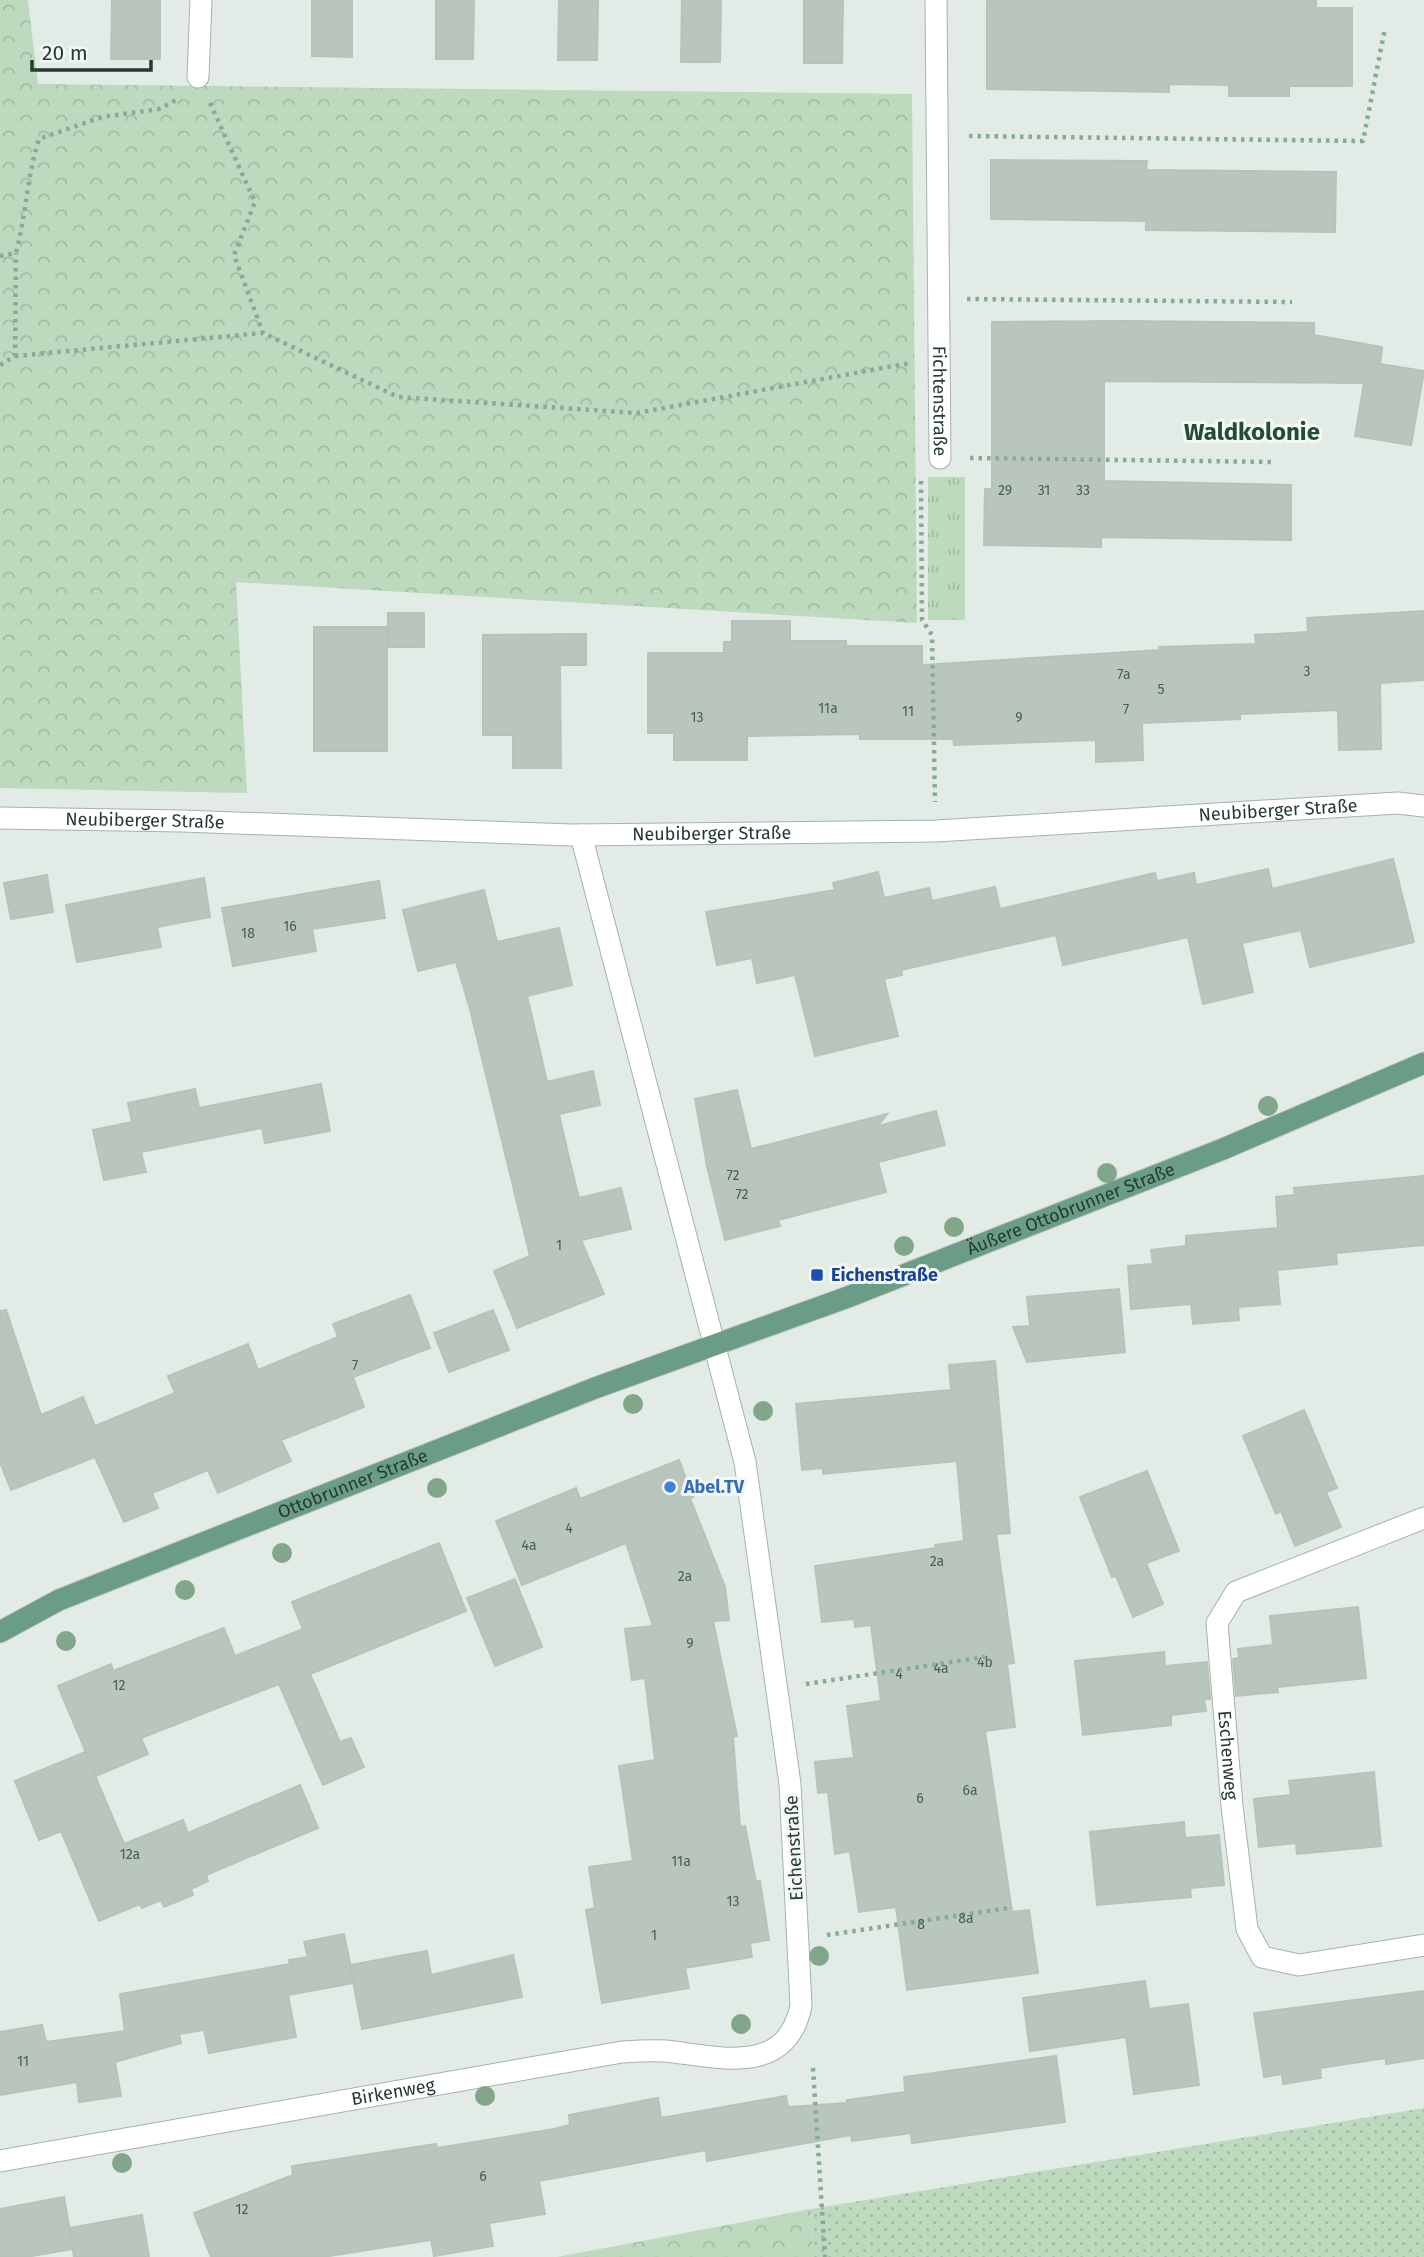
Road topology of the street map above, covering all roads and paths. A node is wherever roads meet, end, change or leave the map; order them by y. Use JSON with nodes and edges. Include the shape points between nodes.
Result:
{"nodes":[{"id":1,"x":201,"y":0,"type":"edge"},
{"id":2,"x":936,"y":0,"type":"edge"},
{"id":3,"x":1385,"y":28,"type":"dead end"},
{"id":4,"x":198,"y":77,"type":"junction"},
{"id":5,"x":936,"y":136,"type":"junction"},
{"id":6,"x":16,"y":253,"type":"junction"},
{"id":7,"x":0,"y":256,"type":"edge"},
{"id":8,"x":938,"y":299,"type":"junction"},
{"id":9,"x":1292,"y":302,"type":"dead end"},
{"id":10,"x":263,"y":333,"type":"junction"},
{"id":11,"x":15,"y":356,"type":"junction"},
{"id":12,"x":939,"y":358,"type":"junction"},
{"id":13,"x":0,"y":365,"type":"edge"},
{"id":14,"x":940,"y":458,"type":"junction"},
{"id":15,"x":1276,"y":462,"type":"dead end"},
{"id":16,"x":1424,"y":806,"type":"edge"},
{"id":17,"x":0,"y":818,"type":"edge"},
{"id":18,"x":936,"y":831,"type":"junction"},
{"id":19,"x":581,"y":835,"type":"junction"},
{"id":20,"x":1424,"y":1063,"type":"edge"},
{"id":21,"x":712,"y":1345,"type":"junction"},
{"id":22,"x":1424,"y":1518,"type":"edge"},
{"id":23,"x":0,"y":1632,"type":"edge"},
{"id":24,"x":985,"y":1657,"type":"dead end"},
{"id":25,"x":776,"y":1688,"type":"junction"},
{"id":26,"x":1009,"y":1908,"type":"dead end"},
{"id":27,"x":798,"y":1939,"type":"junction"},
{"id":28,"x":1424,"y":1945,"type":"edge"},
{"id":29,"x":785,"y":2041,"type":"joint"},
{"id":30,"x":813,"y":2068,"type":"dead end"},
{"id":31,"x":0,"y":2161,"type":"edge"},
{"id":32,"x":825,"y":2257,"type":"edge"}],
"edges":[{"from":1,"to":4,"type":"street"},
{"from":2,"to":5,"type":"street","name":"Fichtenstraße"},
{"from":3,"to":5,"type":"path","via":[[1363,141]]},
{"from":4,"to":6,"type":"path","via":[[183,96],[159,110],[102,117],[39,139]]},
{"from":4,"to":10,"type":"path","via":[[255,202],[234,255]]},
{"from":5,"to":8,"type":"street","name":"Fichtenstraße"},
{"from":6,"to":7,"type":"path"},
{"from":6,"to":11,"type":"path"},
{"from":8,"to":9,"type":"path"},
{"from":8,"to":12,"type":"street","name":"Fichtenstraße"},
{"from":10,"to":11,"type":"path"},
{"from":10,"to":12,"type":"path","via":[[398,397],[637,413]]},
{"from":11,"to":13,"type":"path"},
{"from":12,"to":14,"type":"street","name":"Fichtenstraße"},
{"from":14,"to":15,"type":"path"},
{"from":14,"to":18,"type":"path","name":"Fichtenstraße","via":[[921,476],[922,620],[932,635]]},
{"from":16,"to":18,"type":"street","name":"Neubiberger Straße","via":[[1398,803]]},
{"from":17,"to":19,"type":"street","name":"Neubiberger Straße"},
{"from":18,"to":19,"type":"street","name":"Neubiberger Straße"},
{"from":19,"to":21,"type":"street","name":"Eichenstraße"},
{"from":20,"to":21,"type":"main road","name":"Äußere Ottobrunner Straße","via":[[1223,1149],[848,1297]]},
{"from":21,"to":23,"type":"main road","name":"Ottobrunner Straße","via":[[59,1600]]},
{"from":21,"to":25,"type":"street","name":"Eichenstraße","via":[[745,1462]]},
{"from":22,"to":28,"type":"street","name":"Eschenweg","via":[[1236,1592],[1217,1623],[1247,1929],[1262,1957],[1299,1965]]},
{"from":24,"to":25,"type":"path"},
{"from":25,"to":27,"type":"street","name":"Eichenstraße","via":[[790,1784]]},
{"from":26,"to":27,"type":"path"},
{"from":27,"to":29,"type":"street","name":"Eichenstraße","via":[[801,2006],[797,2027]]},
{"from":29,"to":31,"type":"street","name":"Birkenweg","via":[[756,2058],[622,2052]]},
{"from":30,"to":32,"type":"path"}]}
